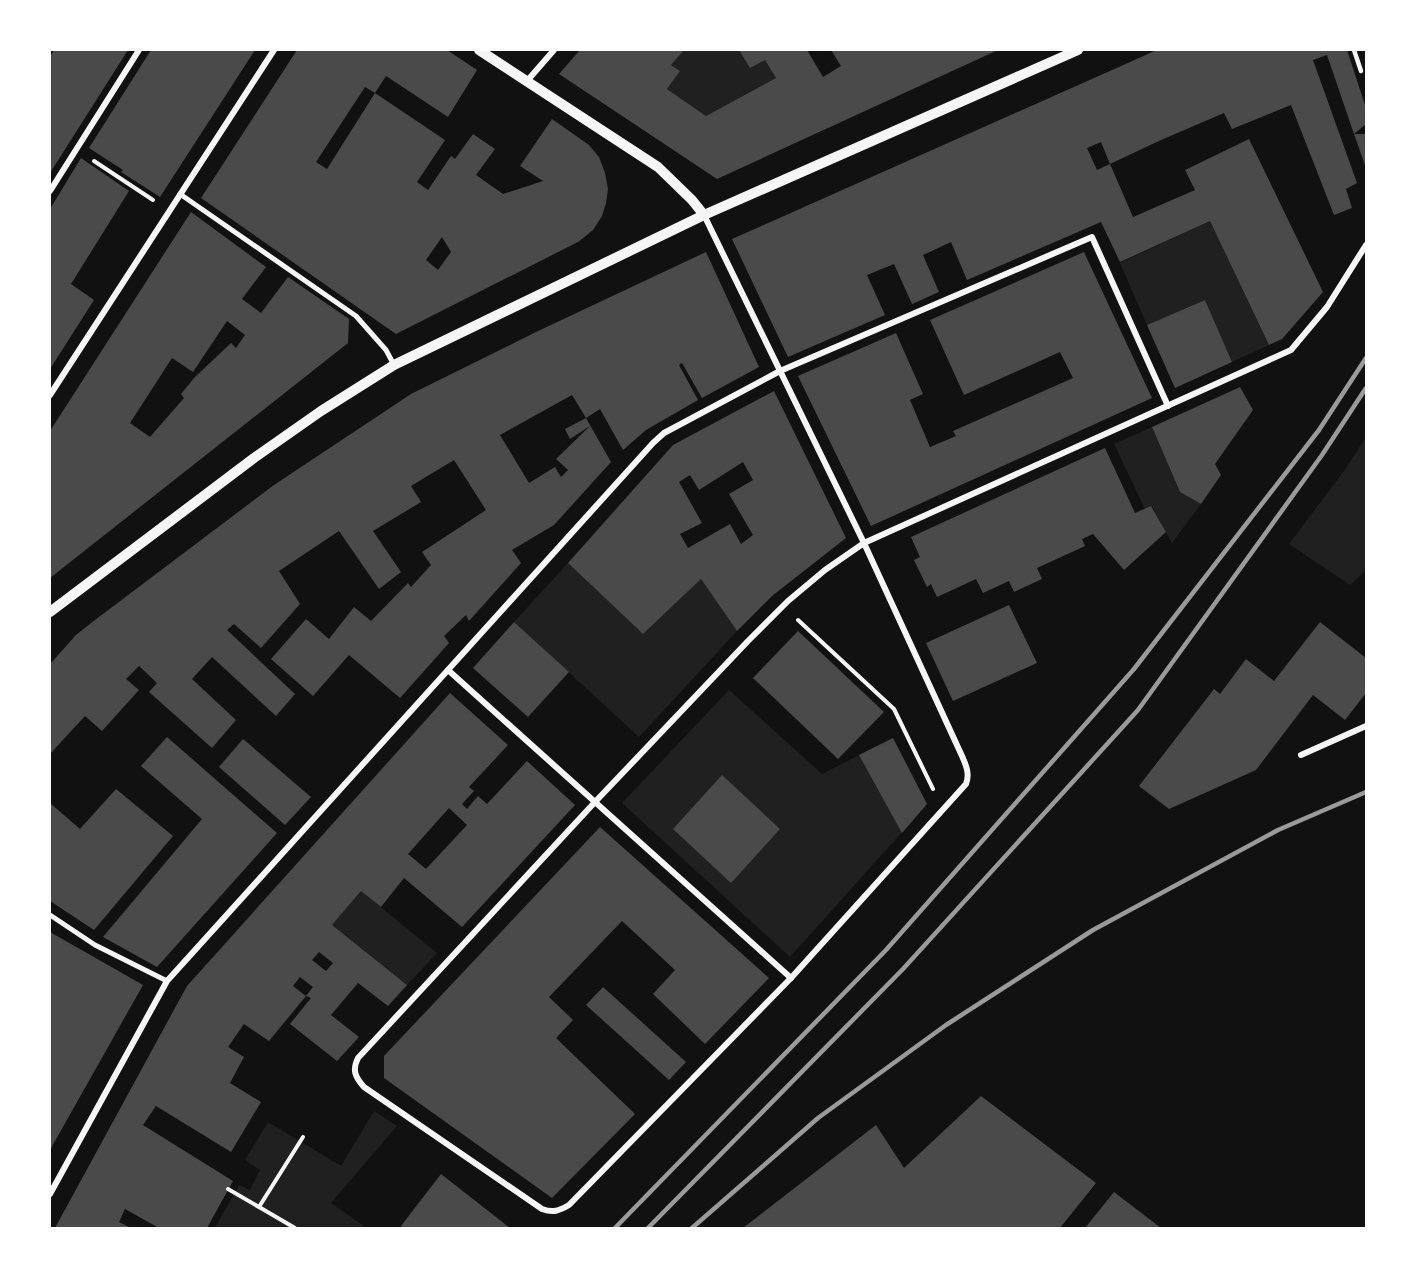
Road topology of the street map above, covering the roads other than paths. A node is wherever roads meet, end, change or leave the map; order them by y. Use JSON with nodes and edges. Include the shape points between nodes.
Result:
{"nodes":[{"id":1,"x":139,"y":50,"type":"edge"},
{"id":2,"x":274,"y":50,"type":"edge"},
{"id":3,"x":479,"y":50,"type":"edge"},
{"id":4,"x":554,"y":50,"type":"edge"},
{"id":5,"x":1078,"y":50,"type":"edge"},
{"id":6,"x":1354,"y":50,"type":"edge"},
{"id":7,"x":1361,"y":71,"type":"dead end"},
{"id":8,"x":527,"y":81,"type":"junction"},
{"id":9,"x":50,"y":191,"type":"edge"},
{"id":10,"x":180,"y":194,"type":"junction"},
{"id":11,"x":704,"y":214,"type":"junction"},
{"id":12,"x":1366,"y":245,"type":"edge"},
{"id":13,"x":394,"y":365,"type":"junction"},
{"id":14,"x":780,"y":371,"type":"junction"},
{"id":15,"x":50,"y":395,"type":"edge"},
{"id":16,"x":1168,"y":406,"type":"junction"},
{"id":17,"x":864,"y":543,"type":"junction"},
{"id":18,"x":50,"y":612,"type":"edge"},
{"id":19,"x":448,"y":670,"type":"junction"},
{"id":20,"x":1366,"y":726,"type":"edge"},
{"id":21,"x":1301,"y":755,"type":"dead end"},
{"id":22,"x":595,"y":802,"type":"junction"},
{"id":23,"x":50,"y":915,"type":"edge"},
{"id":24,"x":791,"y":978,"type":"junction"},
{"id":25,"x":167,"y":981,"type":"junction"},
{"id":26,"x":50,"y":1194,"type":"edge"}],
"edges":[{"from":1,"to":9,"type":"street"},
{"from":2,"to":10,"type":"street"},
{"from":3,"to":8,"type":"street"},
{"from":4,"to":8,"type":"street"},
{"from":5,"to":11,"type":"street"},
{"from":6,"to":7,"type":"lane"},
{"from":8,"to":11,"type":"street","via":[[657,167]]},
{"from":10,"to":13,"type":"street","via":[[356,316]]},
{"from":10,"to":15,"type":"street"},
{"from":11,"to":13,"type":"street"},
{"from":11,"to":14,"type":"street"},
{"from":12,"to":16,"type":"street","via":[[1327,307],[1292,350]]},
{"from":13,"to":18,"type":"street","via":[[254,458]]},
{"from":14,"to":16,"type":"street","via":[[1092,237]]},
{"from":14,"to":17,"type":"street"},
{"from":14,"to":19,"type":"street","via":[[653,442]]},
{"from":16,"to":17,"type":"street"},
{"from":17,"to":22,"type":"street","via":[[783,606]]},
{"from":17,"to":24,"type":"street","via":[[963,756],[968,780]]},
{"from":19,"to":22,"type":"street"},
{"from":19,"to":25,"type":"street"},
{"from":20,"to":21,"type":"street"},
{"from":22,"to":24,"type":"street"},
{"from":22,"to":24,"type":"street","via":[[358,1058],[354,1073],[363,1088],[542,1209],[554,1212],[568,1205]]},
{"from":23,"to":25,"type":"street","via":[[95,945]]},
{"from":25,"to":26,"type":"street"}]}
